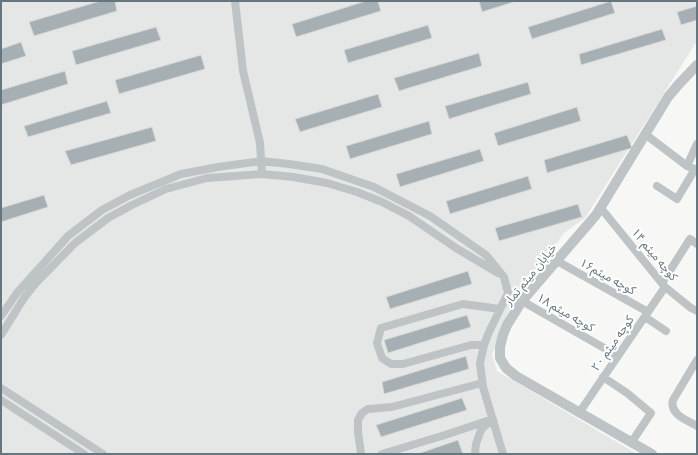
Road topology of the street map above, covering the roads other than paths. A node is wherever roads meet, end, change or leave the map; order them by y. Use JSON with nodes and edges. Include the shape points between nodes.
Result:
{"nodes":[{"id":1,"x":235,"y":1,"type":"edge"},
{"id":2,"x":697,"y":65,"type":"edge"},
{"id":3,"x":646,"y":134,"type":"junction"},
{"id":4,"x":697,"y":144,"type":"edge"},
{"id":5,"x":260,"y":161,"type":"junction"},
{"id":6,"x":686,"y":166,"type":"junction"},
{"id":7,"x":696,"y":170,"type":"edge"},
{"id":8,"x":262,"y":174,"type":"junction"},
{"id":9,"x":657,"y":186,"type":"dead end"},
{"id":10,"x":600,"y":208,"type":"junction"},
{"id":11,"x":102,"y":210,"type":"junction"},
{"id":12,"x":108,"y":218,"type":"junction"},
{"id":13,"x":697,"y":244,"type":"edge"},
{"id":14,"x":557,"y":261,"type":"junction"},
{"id":15,"x":504,"y":276,"type":"junction"},
{"id":16,"x":663,"y":285,"type":"junction"},
{"id":17,"x":17,"y":293,"type":"junction"},
{"id":18,"x":24,"y":298,"type":"junction"},
{"id":19,"x":522,"y":301,"type":"junction"},
{"id":20,"x":500,"y":309,"type":"junction"},
{"id":21,"x":697,"y":311,"type":"edge"},
{"id":22,"x":646,"y":314,"type":"junction"},
{"id":23,"x":1,"y":316,"type":"edge"},
{"id":24,"x":666,"y":331,"type":"dead end"},
{"id":25,"x":1,"y":335,"type":"edge"},
{"id":26,"x":484,"y":345,"type":"junction"},
{"id":27,"x":618,"y":356,"type":"junction"},
{"id":28,"x":697,"y":360,"type":"edge"},
{"id":29,"x":603,"y":377,"type":"junction"},
{"id":30,"x":482,"y":383,"type":"junction"},
{"id":31,"x":1,"y":388,"type":"edge"},
{"id":32,"x":1,"y":400,"type":"edge"},
{"id":33,"x":579,"y":413,"type":"junction"},
{"id":34,"x":493,"y":419,"type":"junction"},
{"id":35,"x":697,"y":426,"type":"edge"},
{"id":36,"x":631,"y":442,"type":"junction"},
{"id":37,"x":84,"y":454,"type":"edge"},
{"id":38,"x":103,"y":454,"type":"edge"},
{"id":39,"x":361,"y":454,"type":"edge"},
{"id":40,"x":382,"y":454,"type":"edge"},
{"id":41,"x":475,"y":454,"type":"edge"},
{"id":42,"x":503,"y":454,"type":"edge"},
{"id":43,"x":652,"y":454,"type":"edge"}],
"edges":[{"from":1,"to":5,"type":"street","via":[[243,71],[260,143]]},
{"from":2,"to":3,"type":"street","name":"خیابان میثم تمار","via":[[668,97]]},
{"from":3,"to":6,"type":"street"},
{"from":3,"to":10,"type":"street","name":"خیابان میثم تمار"},
{"from":4,"to":6,"type":"street"},
{"from":5,"to":8,"type":"street"},
{"from":5,"to":11,"type":"street","via":[[181,174],[130,195]]},
{"from":5,"to":15,"type":"street","via":[[322,169],[374,187],[430,216],[486,255]]},
{"from":6,"to":7,"type":"street"},
{"from":7,"to":9,"type":"street","via":[[677,199]]},
{"from":8,"to":12,"type":"street","via":[[207,178],[166,188]]},
{"from":8,"to":15,"type":"street","via":[[327,183],[382,202],[409,216],[481,264]]},
{"from":10,"to":14,"type":"street","name":"خیابان میثم تمار"},
{"from":10,"to":16,"type":"street","name":"کوچه میثم ۱۴"},
{"from":11,"to":12,"type":"street"},
{"from":11,"to":17,"type":"street","via":[[68,236]]},
{"from":12,"to":18,"type":"street","via":[[74,243]]},
{"from":13,"to":16,"type":"street","name":"کوچه میثم ۲۰","via":[[690,239]]},
{"from":14,"to":19,"type":"street","name":"خیابان میثم تمار"},
{"from":14,"to":22,"type":"street","name":"کوچه میثم۱۶"},
{"from":15,"to":20,"type":"street","via":[[508,293]]},
{"from":16,"to":21,"type":"street","name":"کوچه میثم ۱۴"},
{"from":16,"to":22,"type":"street","name":"کوچه میثم ۲۰"},
{"from":17,"to":18,"type":"street"},
{"from":17,"to":23,"type":"street"},
{"from":18,"to":25,"type":"street"},
{"from":19,"to":27,"type":"street","name":"کوچه میثم ۱۸"},
{"from":19,"to":33,"type":"street","name":"خیابان میثم تمار","via":[[502,335],[500,358],[506,368],[516,376]]},
{"from":20,"to":26,"type":"street"},
{"from":20,"to":26,"type":"street","via":[[463,304],[381,328],[377,343],[382,358],[391,364],[403,364],[471,345]]},
{"from":22,"to":24,"type":"street","name":"کوچه میثم۱۶"},
{"from":22,"to":27,"type":"street","name":"کوچه میثم ۲۰"},
{"from":26,"to":30,"type":"street","via":[[480,364]]},
{"from":27,"to":29,"type":"street","name":"کوچه میثم ۲۰"},
{"from":28,"to":35,"type":"street","via":[[672,403],[677,414]]},
{"from":29,"to":33,"type":"street","name":"کوچه میثم ۲۰"},
{"from":29,"to":36,"type":"street","via":[[651,413]]},
{"from":30,"to":34,"type":"street"},
{"from":30,"to":39,"type":"street","via":[[392,407],[368,409],[358,420]]},
{"from":31,"to":38,"type":"street"},
{"from":32,"to":37,"type":"street"},
{"from":33,"to":36,"type":"street","name":"خیابان میثم تمار"},
{"from":34,"to":40,"type":"street"},
{"from":34,"to":41,"type":"street","via":[[481,430]]},
{"from":34,"to":42,"type":"street"},
{"from":36,"to":43,"type":"street","name":"خیابان میثم تمار"}]}
